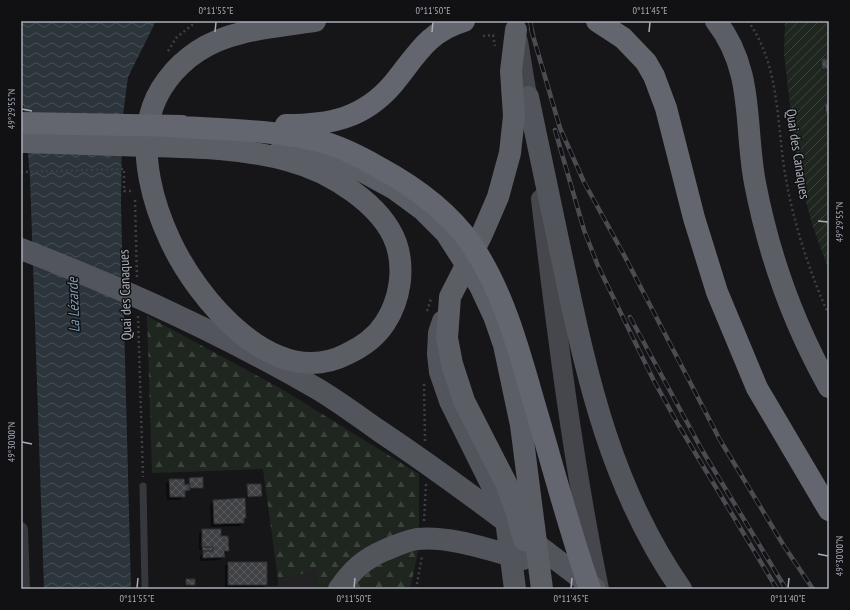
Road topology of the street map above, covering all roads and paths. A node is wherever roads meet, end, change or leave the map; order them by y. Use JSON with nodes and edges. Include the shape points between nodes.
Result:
{"nodes":[{"id":1,"x":197,"y":21,"type":"edge"},
{"id":2,"x":316,"y":21,"type":"edge"},
{"id":3,"x":464,"y":21,"type":"edge"},
{"id":4,"x":596,"y":21,"type":"edge"},
{"id":5,"x":716,"y":21,"type":"edge"},
{"id":6,"x":748,"y":21,"type":"edge"},
{"id":7,"x":515,"y":25,"type":"edge"},
{"id":8,"x":483,"y":36,"type":"dead end"},
{"id":9,"x":495,"y":47,"type":"dead end"},
{"id":10,"x":166,"y":54,"type":"dead end"},
{"id":11,"x":528,"y":97,"type":"junction"},
{"id":12,"x":21,"y":123,"type":"edge"},
{"id":13,"x":170,"y":136,"type":"junction"},
{"id":14,"x":21,"y":142,"type":"edge"},
{"id":15,"x":21,"y":161,"type":"edge"},
{"id":16,"x":22,"y":172,"type":"edge"},
{"id":17,"x":135,"y":184,"type":"dead end"},
{"id":18,"x":135,"y":191,"type":"junction"},
{"id":19,"x":21,"y":249,"type":"edge"},
{"id":20,"x":138,"y":286,"type":"dead end"},
{"id":21,"x":446,"y":292,"type":"junction"},
{"id":22,"x":138,"y":310,"type":"dead end"},
{"id":23,"x":829,"y":315,"type":"edge"},
{"id":24,"x":427,"y":316,"type":"dead end"},
{"id":25,"x":424,"y":383,"type":"dead end"},
{"id":26,"x":829,"y":387,"type":"edge"},
{"id":27,"x":425,"y":445,"type":"dead end"},
{"id":28,"x":426,"y":477,"type":"dead end"},
{"id":29,"x":143,"y":486,"type":"joint"},
{"id":30,"x":829,"y":510,"type":"edge"},
{"id":31,"x":505,"y":512,"type":"junction"},
{"id":32,"x":424,"y":522,"type":"dead end"},
{"id":33,"x":21,"y":529,"type":"edge"},
{"id":34,"x":422,"y":553,"type":"dead end"},
{"id":35,"x":584,"y":582,"type":"edge"},
{"id":36,"x":23,"y":589,"type":"edge"},
{"id":37,"x":146,"y":589,"type":"edge"},
{"id":38,"x":339,"y":589,"type":"edge"},
{"id":39,"x":416,"y":589,"type":"edge"},
{"id":40,"x":516,"y":589,"type":"edge"},
{"id":41,"x":520,"y":589,"type":"edge"},
{"id":42,"x":533,"y":589,"type":"edge"},
{"id":43,"x":542,"y":589,"type":"edge"},
{"id":44,"x":595,"y":589,"type":"edge"},
{"id":45,"x":599,"y":589,"type":"edge"},
{"id":46,"x":681,"y":589,"type":"edge"}],
"edges":[{"from":1,"to":10,"type":"path","via":[[176,38]]},
{"from":2,"to":13,"type":"highway","via":[[233,36],[208,45],[187,59],[166,82],[153,106],[147,138],[148,165],[163,223],[178,257],[204,293],[248,339],[272,354],[292,361],[305,362],[341,358],[362,346],[382,328],[392,310],[399,288],[398,249],[386,222],[377,212],[335,181],[291,161]]},
{"from":3,"to":13,"type":"highway","via":[[447,27],[429,39],[380,96],[365,108],[340,120],[314,125]]},
{"from":4,"to":30,"type":"highway","via":[[623,38],[646,62],[654,76],[666,108],[694,218],[717,292],[757,388]]},
{"from":5,"to":26,"type":"highway","via":[[733,49],[743,77],[755,181],[780,280],[809,351]]},
{"from":6,"to":23,"type":"path","name":"Quai des Canaques","via":[[758,35],[768,59],[786,179],[803,245]]},
{"from":7,"to":11,"type":"main road"},
{"from":7,"to":21,"type":"highway","via":[[511,71],[514,116],[510,153],[498,197],[482,234]]},
{"from":8,"to":9,"type":"path","via":[[493,35]]},
{"from":11,"to":45,"type":"main road","via":[[554,313],[586,527]]},
{"from":11,"to":46,"type":"main road","via":[[585,367],[597,411],[628,496],[654,546]]},
{"from":12,"to":13,"type":"highway"},
{"from":13,"to":14,"type":"highway"},
{"from":13,"to":35,"type":"highway","via":[[284,134],[320,141],[362,158],[394,175],[427,198],[452,222],[471,244],[491,277],[510,323]]},
{"from":13,"to":43,"type":"highway","via":[[314,152],[351,165],[393,188],[423,210],[446,233],[480,286],[504,345],[521,425]]},
{"from":15,"to":16,"type":"path"},
{"from":16,"to":18,"type":"path","via":[[124,169],[124,191]]},
{"from":17,"to":18,"type":"path","name":"Quai des Canaques"},
{"from":18,"to":20,"type":"path","name":"Quai des Canaques"},
{"from":19,"to":35,"type":"main road","via":[[68,267],[205,328],[318,389],[415,454]]},
{"from":21,"to":24,"type":"path"},
{"from":21,"to":31,"type":"main road","via":[[439,333],[440,372],[450,401]]},
{"from":21,"to":42,"type":"highway","via":[[447,338],[452,364],[464,401],[506,483],[516,510]]},
{"from":22,"to":29,"type":"path","name":"Quai des Canaques"},
{"from":25,"to":27,"type":"path"},
{"from":28,"to":32,"type":"path"},
{"from":29,"to":37,"type":"lane"},
{"from":31,"to":40,"type":"main road"},
{"from":31,"to":41,"type":"lane"},
{"from":33,"to":36,"type":"street"},
{"from":34,"to":39,"type":"path"},
{"from":35,"to":38,"type":"main road","via":[[538,563],[456,542],[417,540],[399,544],[368,558],[348,575]]},
{"from":35,"to":44,"type":"main road"}]}
